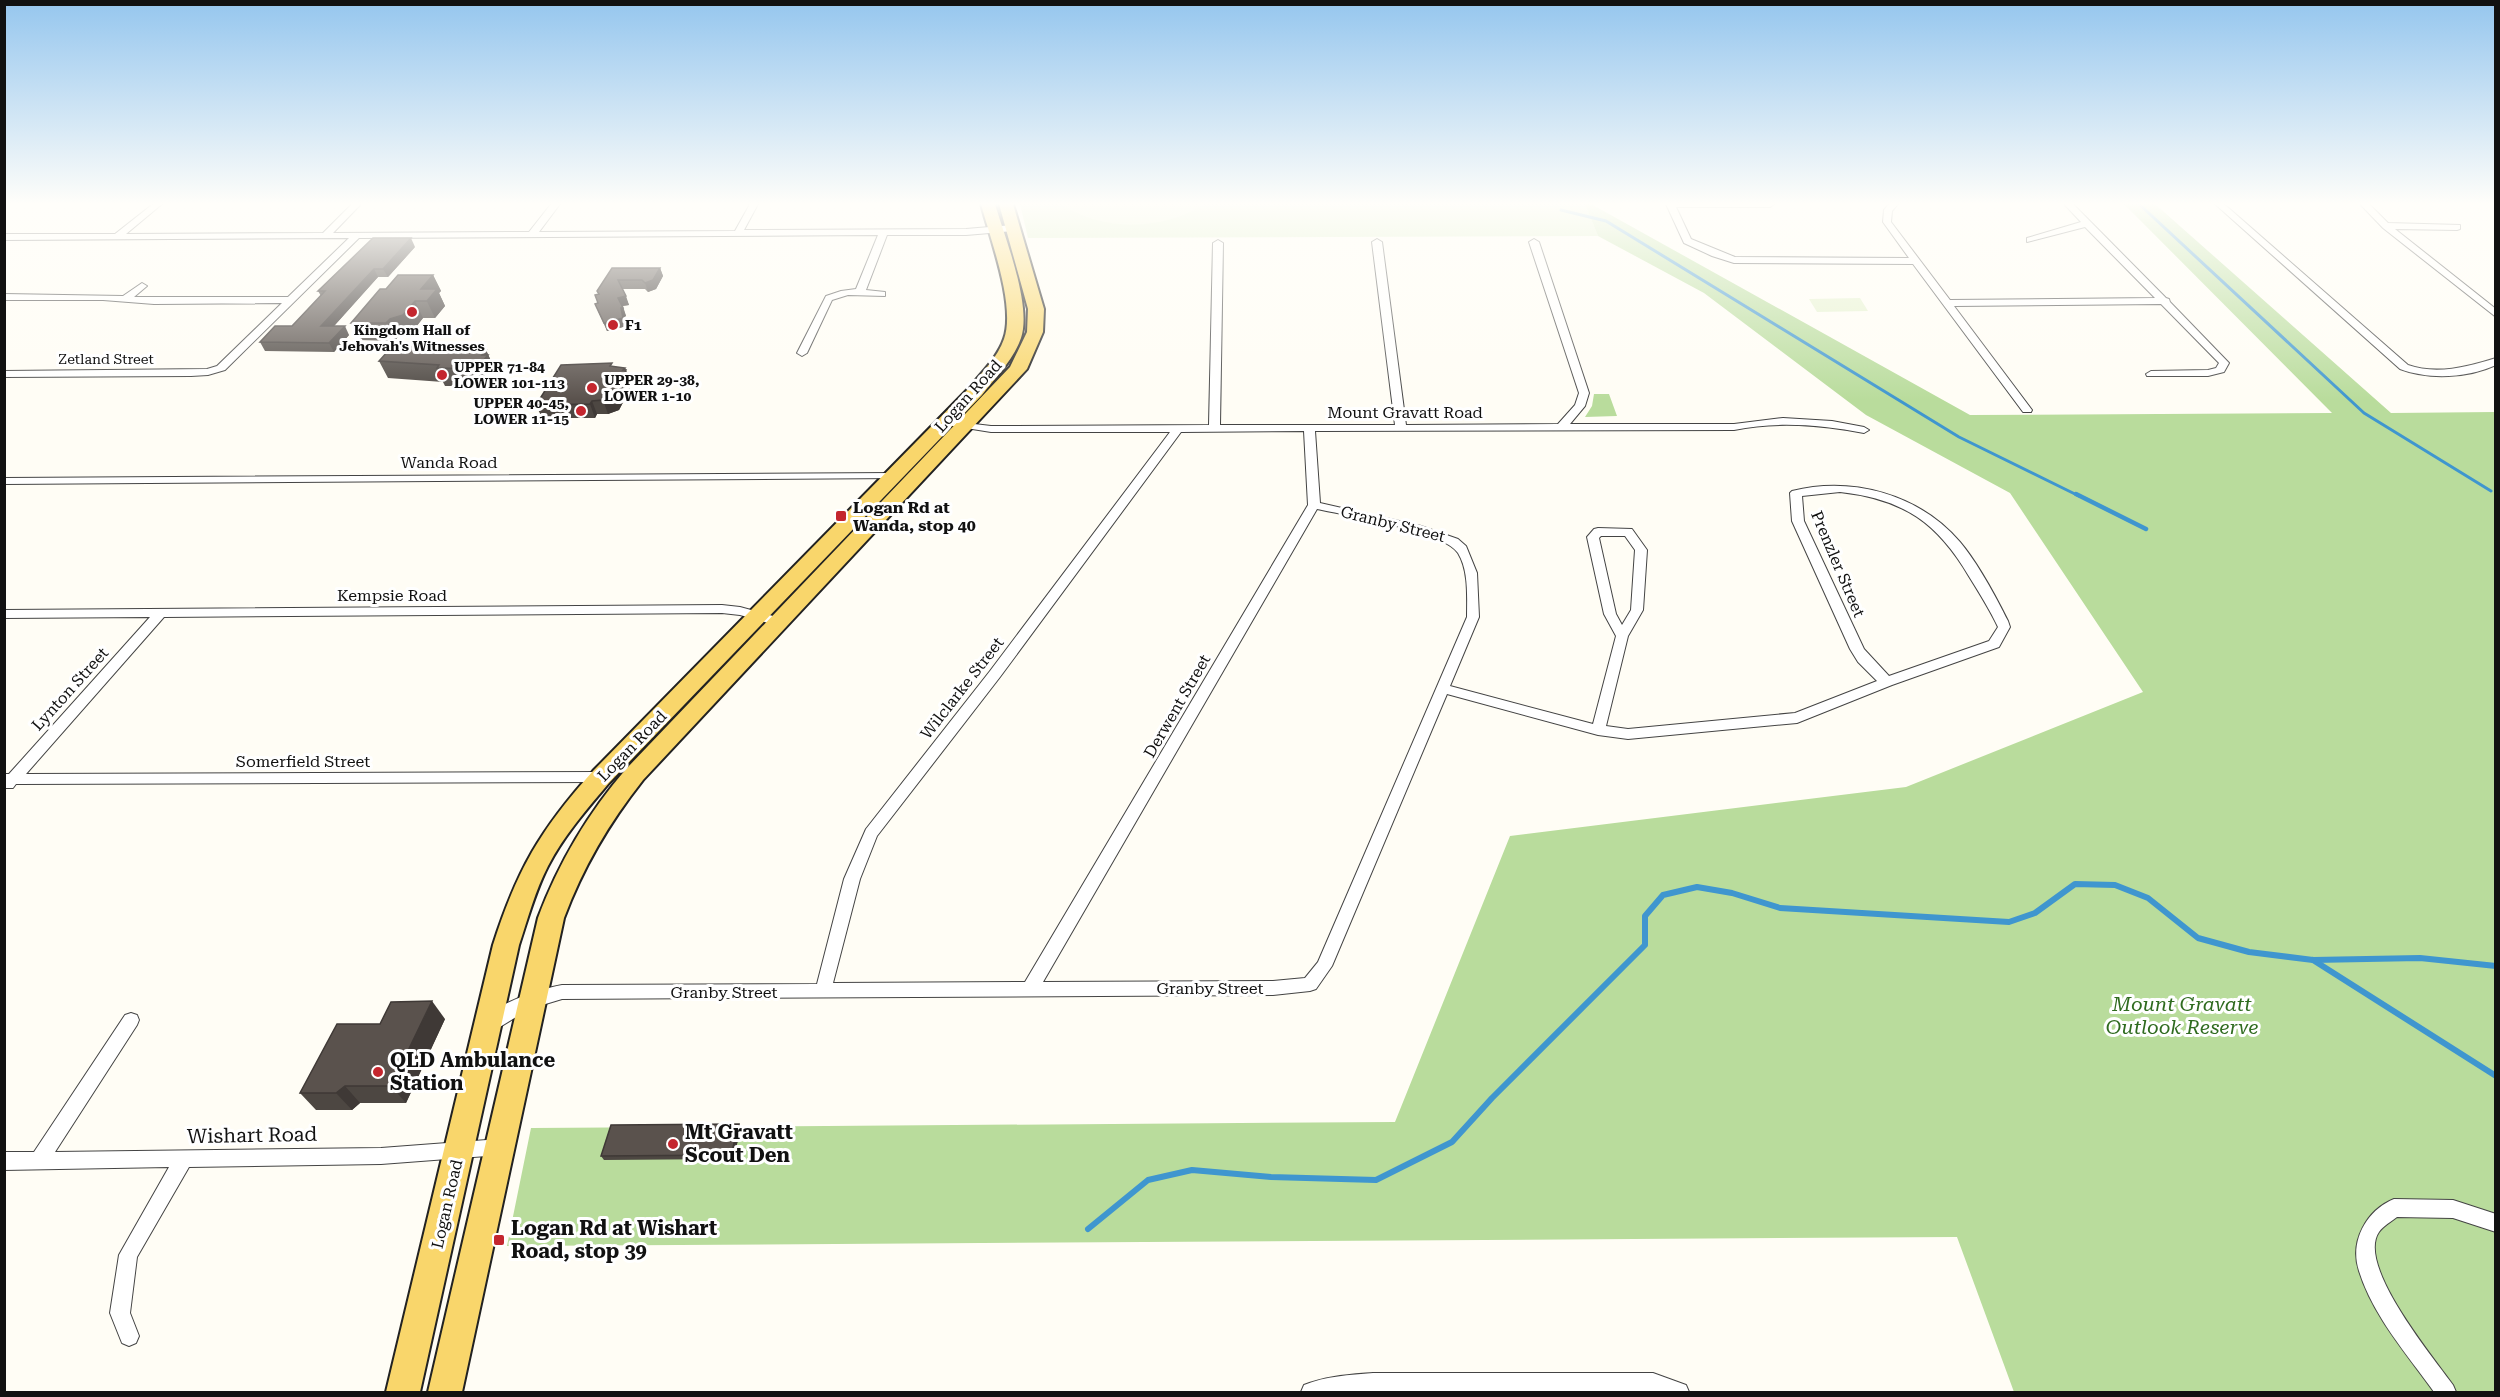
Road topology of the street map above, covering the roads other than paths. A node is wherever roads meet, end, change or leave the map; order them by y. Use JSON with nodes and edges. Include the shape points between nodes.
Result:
{"nodes":[{"id":1,"x":322,"y":269,"type":"edge"},
{"id":2,"x":869,"y":269,"type":"edge"},
{"id":3,"x":1021,"y":269,"type":"edge"},
{"id":4,"x":1217,"y":269,"type":"edge"},
{"id":5,"x":1380,"y":269,"type":"edge"},
{"id":6,"x":1543,"y":269,"type":"edge"},
{"id":7,"x":1921,"y":269,"type":"edge"},
{"id":8,"x":2134,"y":269,"type":"edge"},
{"id":9,"x":2292,"y":269,"type":"edge"},
{"id":10,"x":2440,"y":269,"type":"edge"},
{"id":11,"x":142,"y":286,"type":"dead end"},
{"id":12,"x":860,"y":292,"type":"junction"},
{"id":13,"x":882,"y":294,"type":"dead end"},
{"id":14,"x":4,"y":297,"type":"edge"},
{"id":15,"x":125,"y":299,"type":"junction"},
{"id":16,"x":290,"y":300,"type":"junction"},
{"id":17,"x":2166,"y":302,"type":"junction"},
{"id":18,"x":1948,"y":303,"type":"junction"},
{"id":19,"x":2496,"y":314,"type":"edge"},
{"id":20,"x":802,"y":353,"type":"dead end"},
{"id":21,"x":2496,"y":361,"type":"edge"},
{"id":22,"x":4,"y":374,"type":"edge"},
{"id":23,"x":2151,"y":374,"type":"dead end"},
{"id":24,"x":2027,"y":410,"type":"dead end"},
{"id":25,"x":956,"y":424,"type":"junction"},
{"id":26,"x":1560,"y":428,"type":"junction"},
{"id":27,"x":1308,"y":429,"type":"junction"},
{"id":28,"x":1401,"y":429,"type":"junction"},
{"id":29,"x":1177,"y":430,"type":"junction"},
{"id":30,"x":1214,"y":430,"type":"junction"},
{"id":31,"x":1864,"y":430,"type":"dead end"},
{"id":32,"x":894,"y":476,"type":"junction"},
{"id":33,"x":4,"y":480,"type":"edge"},
{"id":34,"x":1314,"y":505,"type":"junction"},
{"id":35,"x":161,"y":613,"type":"junction"},
{"id":36,"x":4,"y":614,"type":"edge"},
{"id":37,"x":768,"y":619,"type":"junction"},
{"id":38,"x":1622,"y":636,"type":"junction"},
{"id":39,"x":1887,"y":681,"type":"junction"},
{"id":40,"x":1441,"y":688,"type":"junction"},
{"id":41,"x":1598,"y":730,"type":"junction"},
{"id":42,"x":601,"y":777,"type":"junction"},
{"id":43,"x":7,"y":782,"type":"edge"},
{"id":44,"x":1030,"y":989,"type":"junction"},
{"id":45,"x":824,"y":991,"type":"junction"},
{"id":46,"x":535,"y":998,"type":"junction"},
{"id":47,"x":131,"y":1020,"type":"dead end"},
{"id":48,"x":489,"y":1026,"type":"junction"},
{"id":49,"x":500,"y":1147,"type":"junction"},
{"id":50,"x":460,"y":1151,"type":"junction"},
{"id":51,"x":183,"y":1159,"type":"junction"},
{"id":52,"x":39,"y":1160,"type":"junction"},
{"id":53,"x":4,"y":1161,"type":"edge"},
{"id":54,"x":2496,"y":1223,"type":"edge"},
{"id":55,"x":129,"y":1336,"type":"dead end"},
{"id":56,"x":403,"y":1392,"type":"edge"},
{"id":57,"x":445,"y":1392,"type":"edge"},
{"id":58,"x":1311,"y":1392,"type":"edge"},
{"id":59,"x":1679,"y":1392,"type":"edge"},
{"id":60,"x":2446,"y":1392,"type":"edge"}],
"edges":[{"from":1,"to":16,"type":"street"},
{"from":2,"to":12,"type":"street"},
{"from":3,"to":25,"type":"main road","name":"Logan Road","via":[[1035,301],[1035,332],[1018,369]]},
{"from":4,"to":30,"type":"street"},
{"from":5,"to":28,"type":"street"},
{"from":6,"to":26,"type":"street","via":[[1584,393],[1580,406]]},
{"from":7,"to":18,"type":"street"},
{"from":8,"to":17,"type":"street"},
{"from":9,"to":21,"type":"street","via":[[2408,369],[2469,370]]},
{"from":10,"to":19,"type":"street"},
{"from":11,"to":15,"type":"street"},
{"from":12,"to":13,"type":"street"},
{"from":12,"to":20,"type":"street","via":[[838,294],[824,303]]},
{"from":14,"to":15,"type":"street"},
{"from":15,"to":16,"type":"street"},
{"from":16,"to":22,"type":"street","name":"Zetland Street","via":[[221,368],[208,372]]},
{"from":17,"to":18,"type":"street"},
{"from":17,"to":23,"type":"street","via":[[2224,363],[2220,370],[2208,373]]},
{"from":18,"to":24,"type":"street"},
{"from":25,"to":29,"type":"street","name":"Mount Gravatt Road","via":[[990,429]]},
{"from":25,"to":32,"type":"main road","name":"Logan Road"},
{"from":25,"to":37,"type":"main road","name":"Logan Road"},
{"from":26,"to":28,"type":"street","name":"Mount Gravatt Road"},
{"from":26,"to":31,"type":"street","name":"Mount Gravatt Road","via":[[1734,427],[1798,421]]},
{"from":27,"to":28,"type":"street","name":"Mount Gravatt Road"},
{"from":27,"to":30,"type":"street","name":"Mount Gravatt Road"},
{"from":27,"to":34,"type":"street"},
{"from":29,"to":30,"type":"street","name":"Mount Gravatt Road"},
{"from":29,"to":45,"type":"street","name":"Wilclarke Street","via":[[871,833],[852,879]]},
{"from":32,"to":33,"type":"street","name":"Wanda Road"},
{"from":32,"to":37,"type":"main road","name":"Logan Road"},
{"from":34,"to":40,"type":"street","name":"Granby Street","via":[[1446,536],[1462,548],[1474,595],[1473,617]]},
{"from":34,"to":44,"type":"street","name":"Derwent Street"},
{"from":35,"to":36,"type":"street","name":"Kempsie Road"},
{"from":35,"to":37,"type":"street","name":"Kempsie Road","via":[[722,609]]},
{"from":35,"to":43,"type":"street","name":"Lynton Street"},
{"from":37,"to":42,"type":"main road","name":"Logan Road"},
{"from":37,"to":46,"type":"main road","name":"Logan Road","via":[[635,774],[583,843],[551,918]]},
{"from":38,"to":38,"type":"street","via":[[1610,614],[1593,537],[1598,532],[1628,532],[1641,550],[1637,610]]},
{"from":38,"to":41,"type":"street"},
{"from":39,"to":39,"type":"street","name":"Prenzler Street","via":[[1995,644],[2004,627],[1998,612],[1955,544],[1926,516],[1889,496],[1859,489],[1797,492],[1798,521],[1857,649]]},
{"from":39,"to":41,"type":"street","name":"Prenzler Street","via":[[1797,718],[1628,734]]},
{"from":40,"to":41,"type":"street","name":"Prenzler Street"},
{"from":40,"to":44,"type":"street","name":"Granby Street","via":[[1324,966],[1310,984],[1273,988]]},
{"from":42,"to":43,"type":"street","name":"Somerfield Street"},
{"from":42,"to":48,"type":"main road","name":"Logan Road","via":[[548,845],[524,892],[506,945]]},
{"from":44,"to":45,"type":"street","name":"Granby Street"},
{"from":45,"to":46,"type":"street","name":"Granby Street","via":[[562,992]]},
{"from":46,"to":48,"type":"street","name":"Granby Street"},
{"from":46,"to":49,"type":"main road","name":"Logan Road"},
{"from":47,"to":52,"type":"street"},
{"from":48,"to":50,"type":"main road","name":"Logan Road"},
{"from":49,"to":50,"type":"street","name":"Wishart Road"},
{"from":49,"to":57,"type":"main road","name":"Logan Road"},
{"from":50,"to":51,"type":"street","name":"Wishart Road"},
{"from":50,"to":56,"type":"main road","name":"Logan Road"},
{"from":51,"to":52,"type":"street","name":"Wishart Road"},
{"from":51,"to":55,"type":"street","via":[[128,1256],[120,1313]]},
{"from":52,"to":53,"type":"street","name":"Wishart Road"},
{"from":54,"to":60,"type":"street","via":[[2453,1209],[2394,1208],[2372,1226],[2367,1240],[2367,1268],[2384,1304]]},
{"from":58,"to":59,"type":"street","via":[[1373,1383],[1653,1383]]}]}
